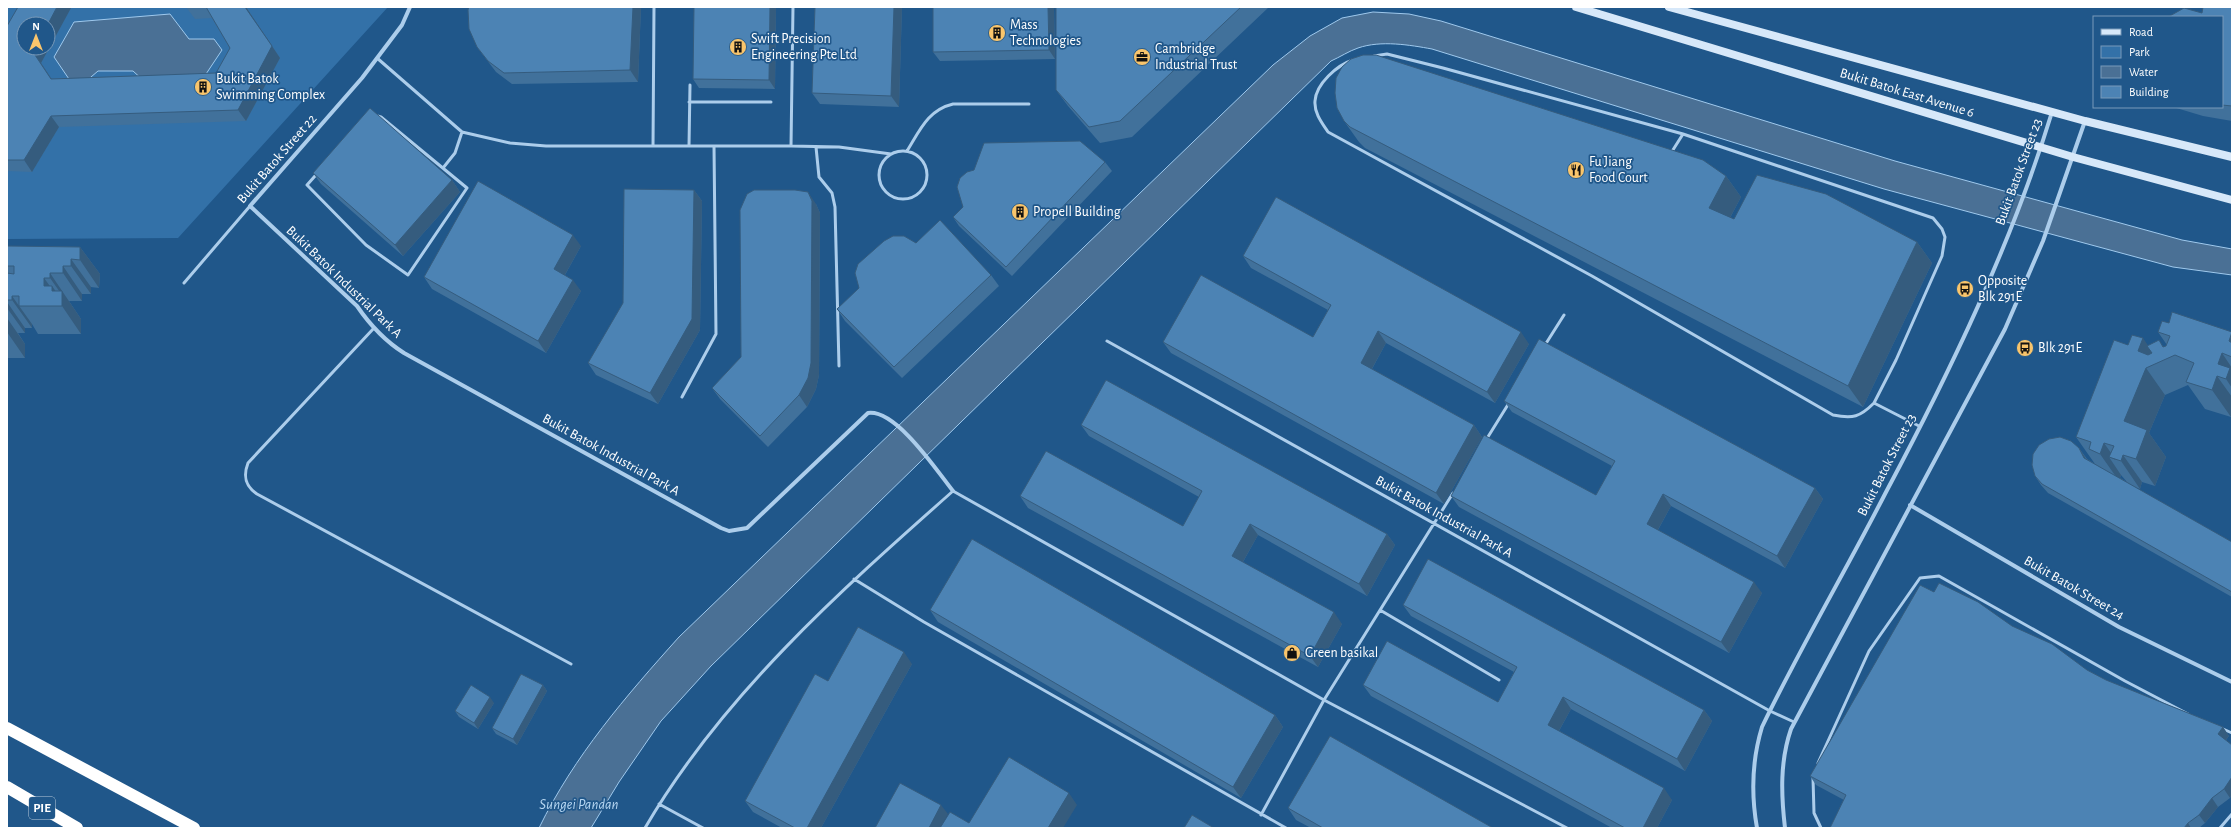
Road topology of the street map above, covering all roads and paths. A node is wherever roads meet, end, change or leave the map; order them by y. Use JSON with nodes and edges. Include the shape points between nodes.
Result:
{"nodes":[{"id":1,"x":410,"y":7,"type":"edge"},
{"id":2,"x":654,"y":7,"type":"edge"},
{"id":3,"x":793,"y":7,"type":"edge"},
{"id":4,"x":1576,"y":7,"type":"edge"},
{"id":5,"x":1669,"y":7,"type":"edge"},
{"id":6,"x":1366,"y":57,"type":"edge"},
{"id":7,"x":377,"y":58,"type":"junction"},
{"id":8,"x":1359,"y":58,"type":"edge"},
{"id":9,"x":690,"y":85,"type":"dead end"},
{"id":10,"x":689,"y":102,"type":"junction"},
{"id":11,"x":770,"y":102,"type":"dead end"},
{"id":12,"x":1029,"y":104,"type":"dead end"},
{"id":13,"x":2052,"y":111,"type":"junction"},
{"id":14,"x":2085,"y":121,"type":"junction"},
{"id":15,"x":462,"y":132,"type":"junction"},
{"id":16,"x":1683,"y":134,"type":"junction"},
{"id":17,"x":653,"y":146,"type":"junction"},
{"id":18,"x":689,"y":146,"type":"junction"},
{"id":19,"x":714,"y":146,"type":"junction"},
{"id":20,"x":791,"y":146,"type":"junction"},
{"id":21,"x":816,"y":146,"type":"junction"},
{"id":22,"x":2041,"y":147,"type":"junction"},
{"id":23,"x":907,"y":151,"type":"junction"},
{"id":24,"x":891,"y":154,"type":"junction"},
{"id":25,"x":2073,"y":157,"type":"junction"},
{"id":26,"x":1668,"y":158,"type":"edge"},
{"id":27,"x":2232,"y":158,"type":"edge"},
{"id":28,"x":443,"y":168,"type":"junction"},
{"id":29,"x":2232,"y":200,"type":"edge"},
{"id":30,"x":250,"y":206,"type":"junction"},
{"id":31,"x":184,"y":282,"type":"dead end"},
{"id":32,"x":1564,"y":315,"type":"dead end"},
{"id":33,"x":374,"y":328,"type":"junction"},
{"id":34,"x":1107,"y":341,"type":"dead end"},
{"id":35,"x":1543,"y":348,"type":"edge"},
{"id":36,"x":839,"y":366,"type":"dead end"},
{"id":37,"x":1513,"y":396,"type":"edge"},
{"id":38,"x":682,"y":397,"type":"dead end"},
{"id":39,"x":1874,"y":404,"type":"junction"},
{"id":40,"x":1919,"y":426,"type":"junction"},
{"id":41,"x":1484,"y":443,"type":"edge"},
{"id":42,"x":1454,"y":490,"type":"edge"},
{"id":43,"x":953,"y":491,"type":"junction"},
{"id":44,"x":1910,"y":505,"type":"junction"},
{"id":45,"x":1433,"y":524,"type":"junction"},
{"id":46,"x":854,"y":579,"type":"junction"},
{"id":47,"x":1380,"y":610,"type":"junction"},
{"id":48,"x":571,"y":664,"type":"dead end"},
{"id":49,"x":1499,"y":680,"type":"dead end"},
{"id":50,"x":2232,"y":682,"type":"edge"},
{"id":51,"x":1324,"y":700,"type":"junction"},
{"id":52,"x":1770,"y":711,"type":"junction"},
{"id":53,"x":2194,"y":716,"type":"edge"},
{"id":54,"x":1794,"y":722,"type":"junction"},
{"id":55,"x":7,"y":728,"type":"edge"},
{"id":56,"x":2220,"y":728,"type":"edge"},
{"id":57,"x":2232,"y":733,"type":"edge"},
{"id":58,"x":1816,"y":768,"type":"edge"},
{"id":59,"x":1813,"y":775,"type":"edge"},
{"id":60,"x":7,"y":787,"type":"edge"},
{"id":61,"x":659,"y":804,"type":"junction"},
{"id":62,"x":2232,"y":814,"type":"edge"},
{"id":63,"x":1261,"y":815,"type":"junction"},
{"id":64,"x":77,"y":828,"type":"edge"},
{"id":65,"x":194,"y":828,"type":"edge"},
{"id":66,"x":645,"y":828,"type":"edge"},
{"id":67,"x":703,"y":828,"type":"edge"},
{"id":68,"x":1286,"y":828,"type":"edge"},
{"id":69,"x":1567,"y":828,"type":"edge"},
{"id":70,"x":1756,"y":828,"type":"edge"},
{"id":71,"x":1785,"y":828,"type":"edge"},
{"id":72,"x":1821,"y":828,"type":"edge"},
{"id":73,"x":2220,"y":828,"type":"edge"}],
"edges":[{"from":1,"to":7,"type":"street","name":"Bukit Batok Street 22","via":[[402,25]]},
{"from":2,"to":17,"type":"lane"},
{"from":3,"to":20,"type":"lane"},
{"from":4,"to":22,"type":"main road","name":"Bukit Batok East Avenue 6"},
{"from":5,"to":13,"type":"main road","name":"Bukit Batok East Avenue 6"},
{"from":6,"to":16,"type":"lane","via":[[1387,54]]},
{"from":7,"to":15,"type":"lane"},
{"from":7,"to":30,"type":"street","name":"Bukit Batok Street 22"},
{"from":8,"to":39,"type":"lane","via":[[1344,62],[1319,88],[1315,101],[1318,119],[1328,132],[1592,276],[1833,415],[1856,417]]},
{"from":9,"to":10,"type":"lane"},
{"from":10,"to":11,"type":"lane"},
{"from":10,"to":18,"type":"lane"},
{"from":12,"to":23,"type":"lane","via":[[943,106],[926,119]]},
{"from":13,"to":14,"type":"main road","name":"Bukit Batok East Avenue 6"},
{"from":13,"to":22,"type":"street","name":"Bukit Batok Street 23"},
{"from":14,"to":25,"type":"street"},
{"from":14,"to":27,"type":"main road","name":"Bukit Batok East Avenue 6"},
{"from":15,"to":17,"type":"lane","via":[[510,143],[546,146]]},
{"from":15,"to":28,"type":"lane","via":[[455,153]]},
{"from":16,"to":26,"type":"lane"},
{"from":16,"to":39,"type":"lane","via":[[1926,214],[1938,222],[1945,237],[1942,256]]},
{"from":17,"to":18,"type":"lane"},
{"from":18,"to":19,"type":"lane"},
{"from":19,"to":20,"type":"lane"},
{"from":19,"to":38,"type":"lane","via":[[716,334]]},
{"from":20,"to":21,"type":"lane"},
{"from":21,"to":24,"type":"lane"},
{"from":21,"to":36,"type":"lane","via":[[819,177],[832,193],[835,208]]},
{"from":22,"to":25,"type":"main road","name":"Bukit Batok East Avenue 6"},
{"from":22,"to":40,"type":"street","name":"Bukit Batok Street 23","via":[[1973,316]]},
{"from":23,"to":24,"type":"lane"},
{"from":23,"to":24,"type":"lane","via":[[918,155],[924,162],[927,180],[918,194],[906,199],[891,196],[880,184],[880,167],[884,159]]},
{"from":25,"to":29,"type":"main road","name":"Bukit Batok East Avenue 6"},
{"from":25,"to":44,"type":"street","via":[[2042,241],[2005,329]]},
{"from":28,"to":28,"type":"lane","via":[[381,117],[370,114],[307,186],[366,245],[408,275],[467,188]]},
{"from":30,"to":31,"type":"lane","name":"Bukit Batok Street 22"},
{"from":30,"to":33,"type":"street","name":"Bukit Batok Industrial Park A","via":[[357,306]]},
{"from":32,"to":35,"type":"lane"},
{"from":33,"to":43,"type":"street","name":"Bukit Batok Industrial Park A","via":[[404,353],[729,531],[747,528],[863,415],[876,413],[892,420]]},
{"from":33,"to":48,"type":"lane","via":[[248,462],[245,469],[247,484],[257,494]]},
{"from":34,"to":45,"type":"lane","name":"Bukit Batok Industrial Park A"},
{"from":37,"to":41,"type":"lane"},
{"from":39,"to":40,"type":"lane"},
{"from":40,"to":52,"type":"street","name":"Bukit Batok Street 23","via":[[1887,492]]},
{"from":42,"to":45,"type":"lane"},
{"from":43,"to":46,"type":"lane"},
{"from":43,"to":51,"type":"lane"},
{"from":44,"to":50,"type":"street","name":"Bukit Batok Street 24","via":[[2119,627]]},
{"from":44,"to":54,"type":"street"},
{"from":45,"to":47,"type":"lane"},
{"from":45,"to":52,"type":"lane","name":"Bukit Batok Industrial Park A"},
{"from":46,"to":61,"type":"lane","via":[[747,689]]},
{"from":46,"to":63,"type":"lane","via":[[930,626]]},
{"from":47,"to":49,"type":"lane"},
{"from":47,"to":51,"type":"lane"},
{"from":51,"to":63,"type":"lane"},
{"from":51,"to":69,"type":"lane"},
{"from":52,"to":54,"type":"lane","name":"Bukit Batok Industrial Park A"},
{"from":52,"to":70,"type":"street","name":"Bukit Batok Street 23","via":[[1758,741],[1755,757],[1753,795]]},
{"from":53,"to":58,"type":"lane","via":[[2125,681],[1940,576],[1920,578],[1869,651]]},
{"from":54,"to":71,"type":"street","via":[[1787,742],[1782,774]]},
{"from":55,"to":65,"type":"highway"},
{"from":56,"to":57,"type":"lane"},
{"from":59,"to":72,"type":"lane","via":[[1814,813]]},
{"from":60,"to":64,"type":"highway","number":"PIE"},
{"from":61,"to":66,"type":"lane"},
{"from":61,"to":67,"type":"lane"},
{"from":62,"to":73,"type":"lane"},
{"from":63,"to":68,"type":"lane"}]}
